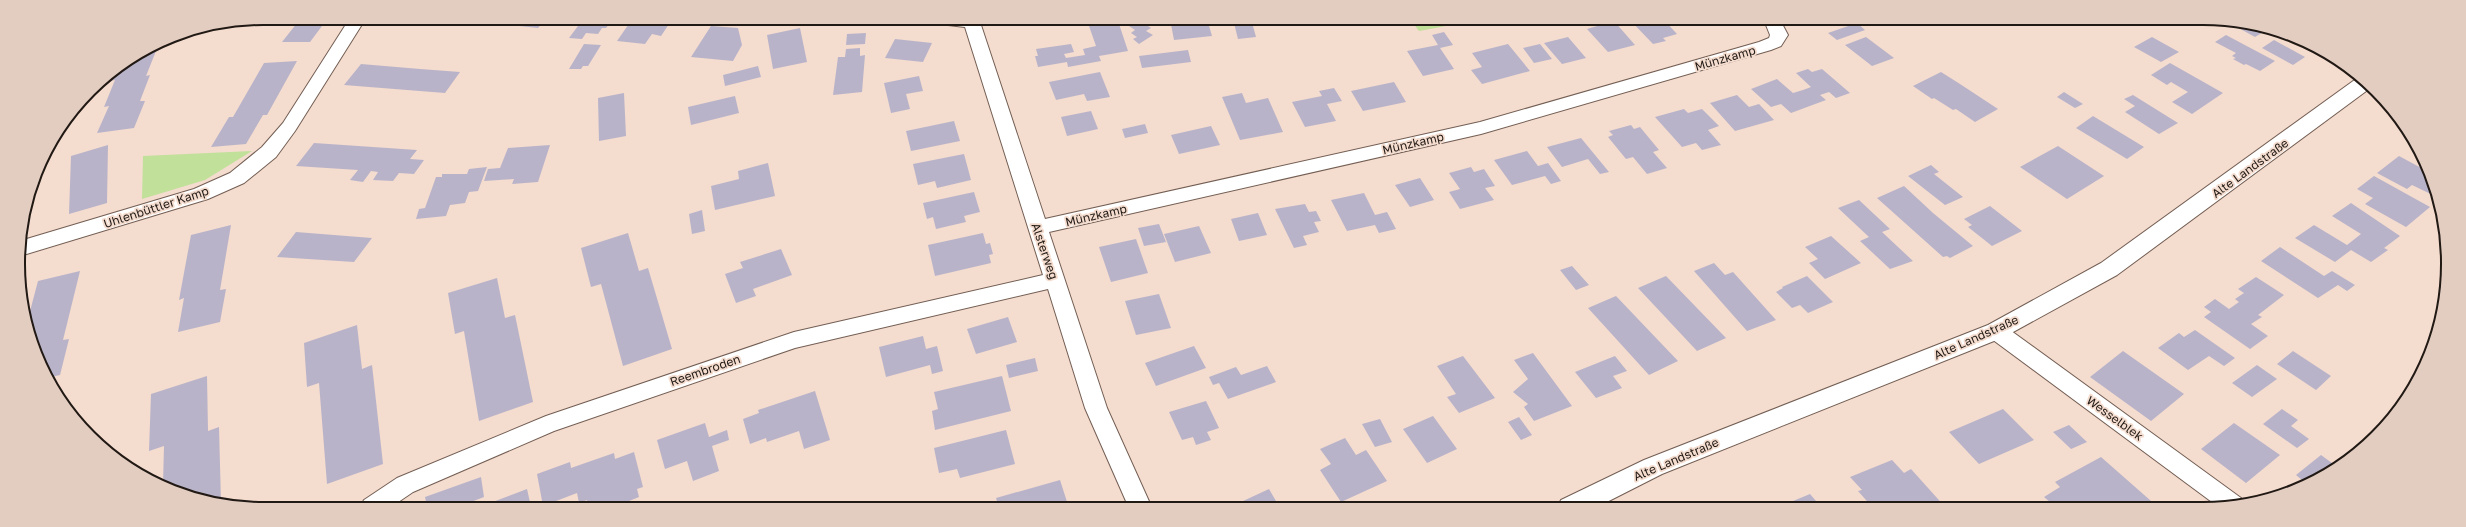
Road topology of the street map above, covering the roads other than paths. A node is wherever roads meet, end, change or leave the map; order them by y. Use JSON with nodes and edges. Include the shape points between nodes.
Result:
{"nodes":[{"id":1,"x":354,"y":25,"type":"edge"},
{"id":2,"x":976,"y":25,"type":"edge"},
{"id":3,"x":1775,"y":27,"type":"edge"},
{"id":4,"x":2361,"y":85,"type":"edge"},
{"id":5,"x":1037,"y":228,"type":"junction"},
{"id":6,"x":26,"y":247,"type":"edge"},
{"id":7,"x":1055,"y":280,"type":"junction"},
{"id":8,"x":1996,"y":331,"type":"junction"},
{"id":9,"x":2229,"y":500,"type":"edge"},
{"id":10,"x":380,"y":502,"type":"edge"},
{"id":11,"x":1138,"y":502,"type":"edge"},
{"id":12,"x":1582,"y":502,"type":"edge"}],
"edges":[{"from":1,"to":6,"type":"street","name":"Uhlenbüttler Kamp","via":[[289,127],[269,152],[236,178],[202,194]]},
{"from":2,"to":5,"type":"street","name":"Alsterweg"},
{"from":3,"to":5,"type":"street","name":"Münzkamp","via":[[1775,42],[1765,46],[1481,128]]},
{"from":4,"to":8,"type":"main road","name":"Alte Landstraße","via":[[2109,269]]},
{"from":5,"to":7,"type":"street","name":"Alsterweg"},
{"from":7,"to":10,"type":"street","name":"Reembroden","via":[[794,340],[546,426],[405,485]]},
{"from":7,"to":11,"type":"street","name":"Alsterweg","via":[[1096,408]]},
{"from":8,"to":9,"type":"street","name":"Wesselblek"},
{"from":8,"to":12,"type":"main road","name":"Alte Landstraße","via":[[1652,467]]}]}
